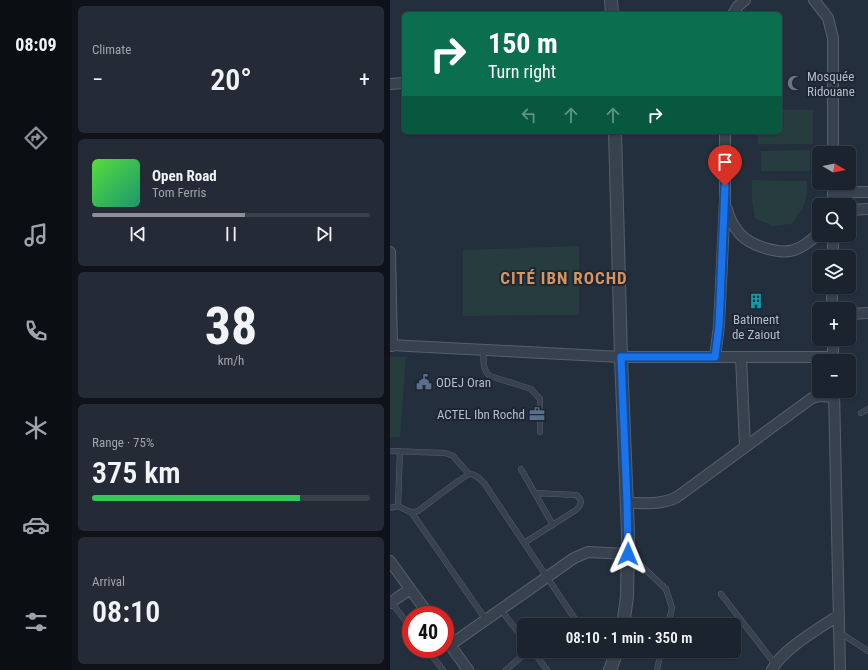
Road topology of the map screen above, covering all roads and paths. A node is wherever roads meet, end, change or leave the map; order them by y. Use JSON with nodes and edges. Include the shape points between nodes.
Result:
{"nodes":[{"id":1,"x":611,"y":0,"type":"edge"},
{"id":2,"x":745,"y":0,"type":"edge"},
{"id":3,"x":814,"y":0,"type":"edge"},
{"id":4,"x":612,"y":12,"type":"edge"},
{"id":5,"x":734,"y":12,"type":"edge"},
{"id":6,"x":402,"y":83,"type":"edge"},
{"id":7,"x":390,"y":84,"type":"edge"},
{"id":8,"x":615,"y":134,"type":"edge"},
{"id":9,"x":725,"y":134,"type":"edge"},
{"id":10,"x":833,"y":146,"type":"edge"},
{"id":11,"x":850,"y":190,"type":"edge"},
{"id":12,"x":868,"y":192,"type":"edge"},
{"id":13,"x":725,"y":200,"type":"junction"},
{"id":14,"x":868,"y":209,"type":"edge"},
{"id":15,"x":856,"y":210,"type":"edge"},
{"id":16,"x":812,"y":241,"type":"edge"},
{"id":17,"x":390,"y":252,"type":"edge"},
{"id":18,"x":868,"y":313,"type":"edge"},
{"id":19,"x":856,"y":314,"type":"edge"},
{"id":20,"x":391,"y":346,"type":"edge"},
{"id":21,"x":483,"y":350,"type":"junction"},
{"id":22,"x":621,"y":357,"type":"junction"},
{"id":23,"x":715,"y":357,"type":"junction"},
{"id":24,"x":741,"y":357,"type":"junction"},
{"id":25,"x":812,"y":359,"type":"edge"},
{"id":26,"x":812,"y":398,"type":"edge"},
{"id":27,"x":834,"y":398,"type":"edge"},
{"id":28,"x":868,"y":409,"type":"edge"},
{"id":29,"x":861,"y":413,"type":"dead end"},
{"id":30,"x":540,"y":432,"type":"dead end"},
{"id":31,"x":745,"y":447,"type":"junction"},
{"id":32,"x":390,"y":451,"type":"edge"},
{"id":33,"x":400,"y":451,"type":"junction"},
{"id":34,"x":521,"y":469,"type":"dead end"},
{"id":35,"x":470,"y":474,"type":"junction"},
{"id":36,"x":535,"y":493,"type":"junction"},
{"id":37,"x":627,"y":503,"type":"junction"},
{"id":38,"x":398,"y":506,"type":"junction"},
{"id":39,"x":390,"y":508,"type":"edge"},
{"id":40,"x":412,"y":513,"type":"junction"},
{"id":41,"x":553,"y":525,"type":"junction"},
{"id":42,"x":524,"y":543,"type":"junction"},
{"id":43,"x":628,"y":554,"type":"junction"},
{"id":44,"x":390,"y":561,"type":"edge"},
{"id":45,"x":546,"y":578,"type":"junction"},
{"id":46,"x":410,"y":589,"type":"junction"},
{"id":47,"x":722,"y":594,"type":"dead end"},
{"id":48,"x":391,"y":602,"type":"edge"},
{"id":49,"x":422,"y":606,"type":"edge"},
{"id":50,"x":501,"y":610,"type":"junction"},
{"id":51,"x":839,"y":615,"type":"junction"},
{"id":52,"x":402,"y":616,"type":"edge"},
{"id":53,"x":574,"y":618,"type":"edge"},
{"id":54,"x":625,"y":618,"type":"edge"},
{"id":55,"x":670,"y":618,"type":"edge"},
{"id":56,"x":486,"y":620,"type":"junction"},
{"id":57,"x":517,"y":631,"type":"edge"},
{"id":58,"x":839,"y":632,"type":"junction"},
{"id":59,"x":454,"y":639,"type":"edge"},
{"id":60,"x":454,"y":650,"type":"edge"},
{"id":61,"x":868,"y":652,"type":"edge"},
{"id":62,"x":434,"y":658,"type":"edge"},
{"id":63,"x":520,"y":658,"type":"edge"},
{"id":64,"x":538,"y":658,"type":"edge"},
{"id":65,"x":614,"y":658,"type":"edge"},
{"id":66,"x":660,"y":658,"type":"edge"},
{"id":67,"x":773,"y":667,"type":"edge"},
{"id":68,"x":443,"y":670,"type":"edge"},
{"id":69,"x":468,"y":670,"type":"edge"},
{"id":70,"x":506,"y":670,"type":"edge"},
{"id":71,"x":547,"y":670,"type":"edge"},
{"id":72,"x":610,"y":670,"type":"edge"},
{"id":73,"x":657,"y":670,"type":"edge"},
{"id":74,"x":840,"y":670,"type":"edge"}],
"edges":[{"from":1,"to":4,"type":"street"},
{"from":2,"to":5,"type":"street"},
{"from":3,"to":10,"type":"street","via":[[828,18],[833,38]]},
{"from":6,"to":7,"type":"street"},
{"from":8,"to":22,"type":"street"},
{"from":9,"to":13,"type":"street"},
{"from":11,"to":12,"type":"street"},
{"from":13,"to":16,"type":"street","via":[[730,220],[740,235],[758,246],[778,251],[793,250]]},
{"from":13,"to":23,"type":"street","via":[[719,326]]},
{"from":14,"to":15,"type":"street"},
{"from":17,"to":20,"type":"street"},
{"from":18,"to":19,"type":"street"},
{"from":20,"to":21,"type":"street"},
{"from":21,"to":22,"type":"street"},
{"from":21,"to":30,"type":"lane","via":[[486,374],[531,389],[540,399]]},
{"from":22,"to":23,"type":"street"},
{"from":22,"to":37,"type":"street"},
{"from":23,"to":24,"type":"street"},
{"from":24,"to":25,"type":"street"},
{"from":24,"to":31,"type":"street"},
{"from":26,"to":31,"type":"street"},
{"from":27,"to":51,"type":"street"},
{"from":28,"to":29,"type":"lane"},
{"from":31,"to":37,"type":"street","via":[[669,501]]},
{"from":32,"to":33,"type":"lane"},
{"from":33,"to":35,"type":"lane","via":[[445,452],[453,456]]},
{"from":33,"to":38,"type":"lane"},
{"from":34,"to":36,"type":"lane"},
{"from":35,"to":40,"type":"lane"},
{"from":35,"to":42,"type":"lane","via":[[484,483]]},
{"from":36,"to":41,"type":"lane"},
{"from":36,"to":41,"type":"lane","via":[[576,495],[580,498],[581,506]]},
{"from":37,"to":43,"type":"street"},
{"from":38,"to":39,"type":"lane"},
{"from":38,"to":40,"type":"lane"},
{"from":40,"to":56,"type":"lane"},
{"from":41,"to":42,"type":"lane"},
{"from":42,"to":45,"type":"lane"},
{"from":43,"to":45,"type":"street","via":[[588,552],[574,558]]},
{"from":43,"to":54,"type":"street"},
{"from":43,"to":55,"type":"lane","via":[[666,589],[672,608]]},
{"from":44,"to":46,"type":"street"},
{"from":45,"to":50,"type":"street"},
{"from":45,"to":53,"type":"lane"},
{"from":46,"to":48,"type":"street"},
{"from":46,"to":49,"type":"street"},
{"from":47,"to":67,"type":"lane"},
{"from":48,"to":52,"type":"lane"},
{"from":50,"to":56,"type":"street"},
{"from":50,"to":57,"type":"lane"},
{"from":51,"to":58,"type":"street"},
{"from":51,"to":67,"type":"street","via":[[791,648]]},
{"from":56,"to":59,"type":"street"},
{"from":58,"to":61,"type":"lane"},
{"from":58,"to":74,"type":"street"},
{"from":60,"to":69,"type":"street"},
{"from":62,"to":68,"type":"lane"},
{"from":63,"to":70,"type":"lane"},
{"from":64,"to":71,"type":"lane"},
{"from":65,"to":72,"type":"street"},
{"from":66,"to":73,"type":"lane"}]}
